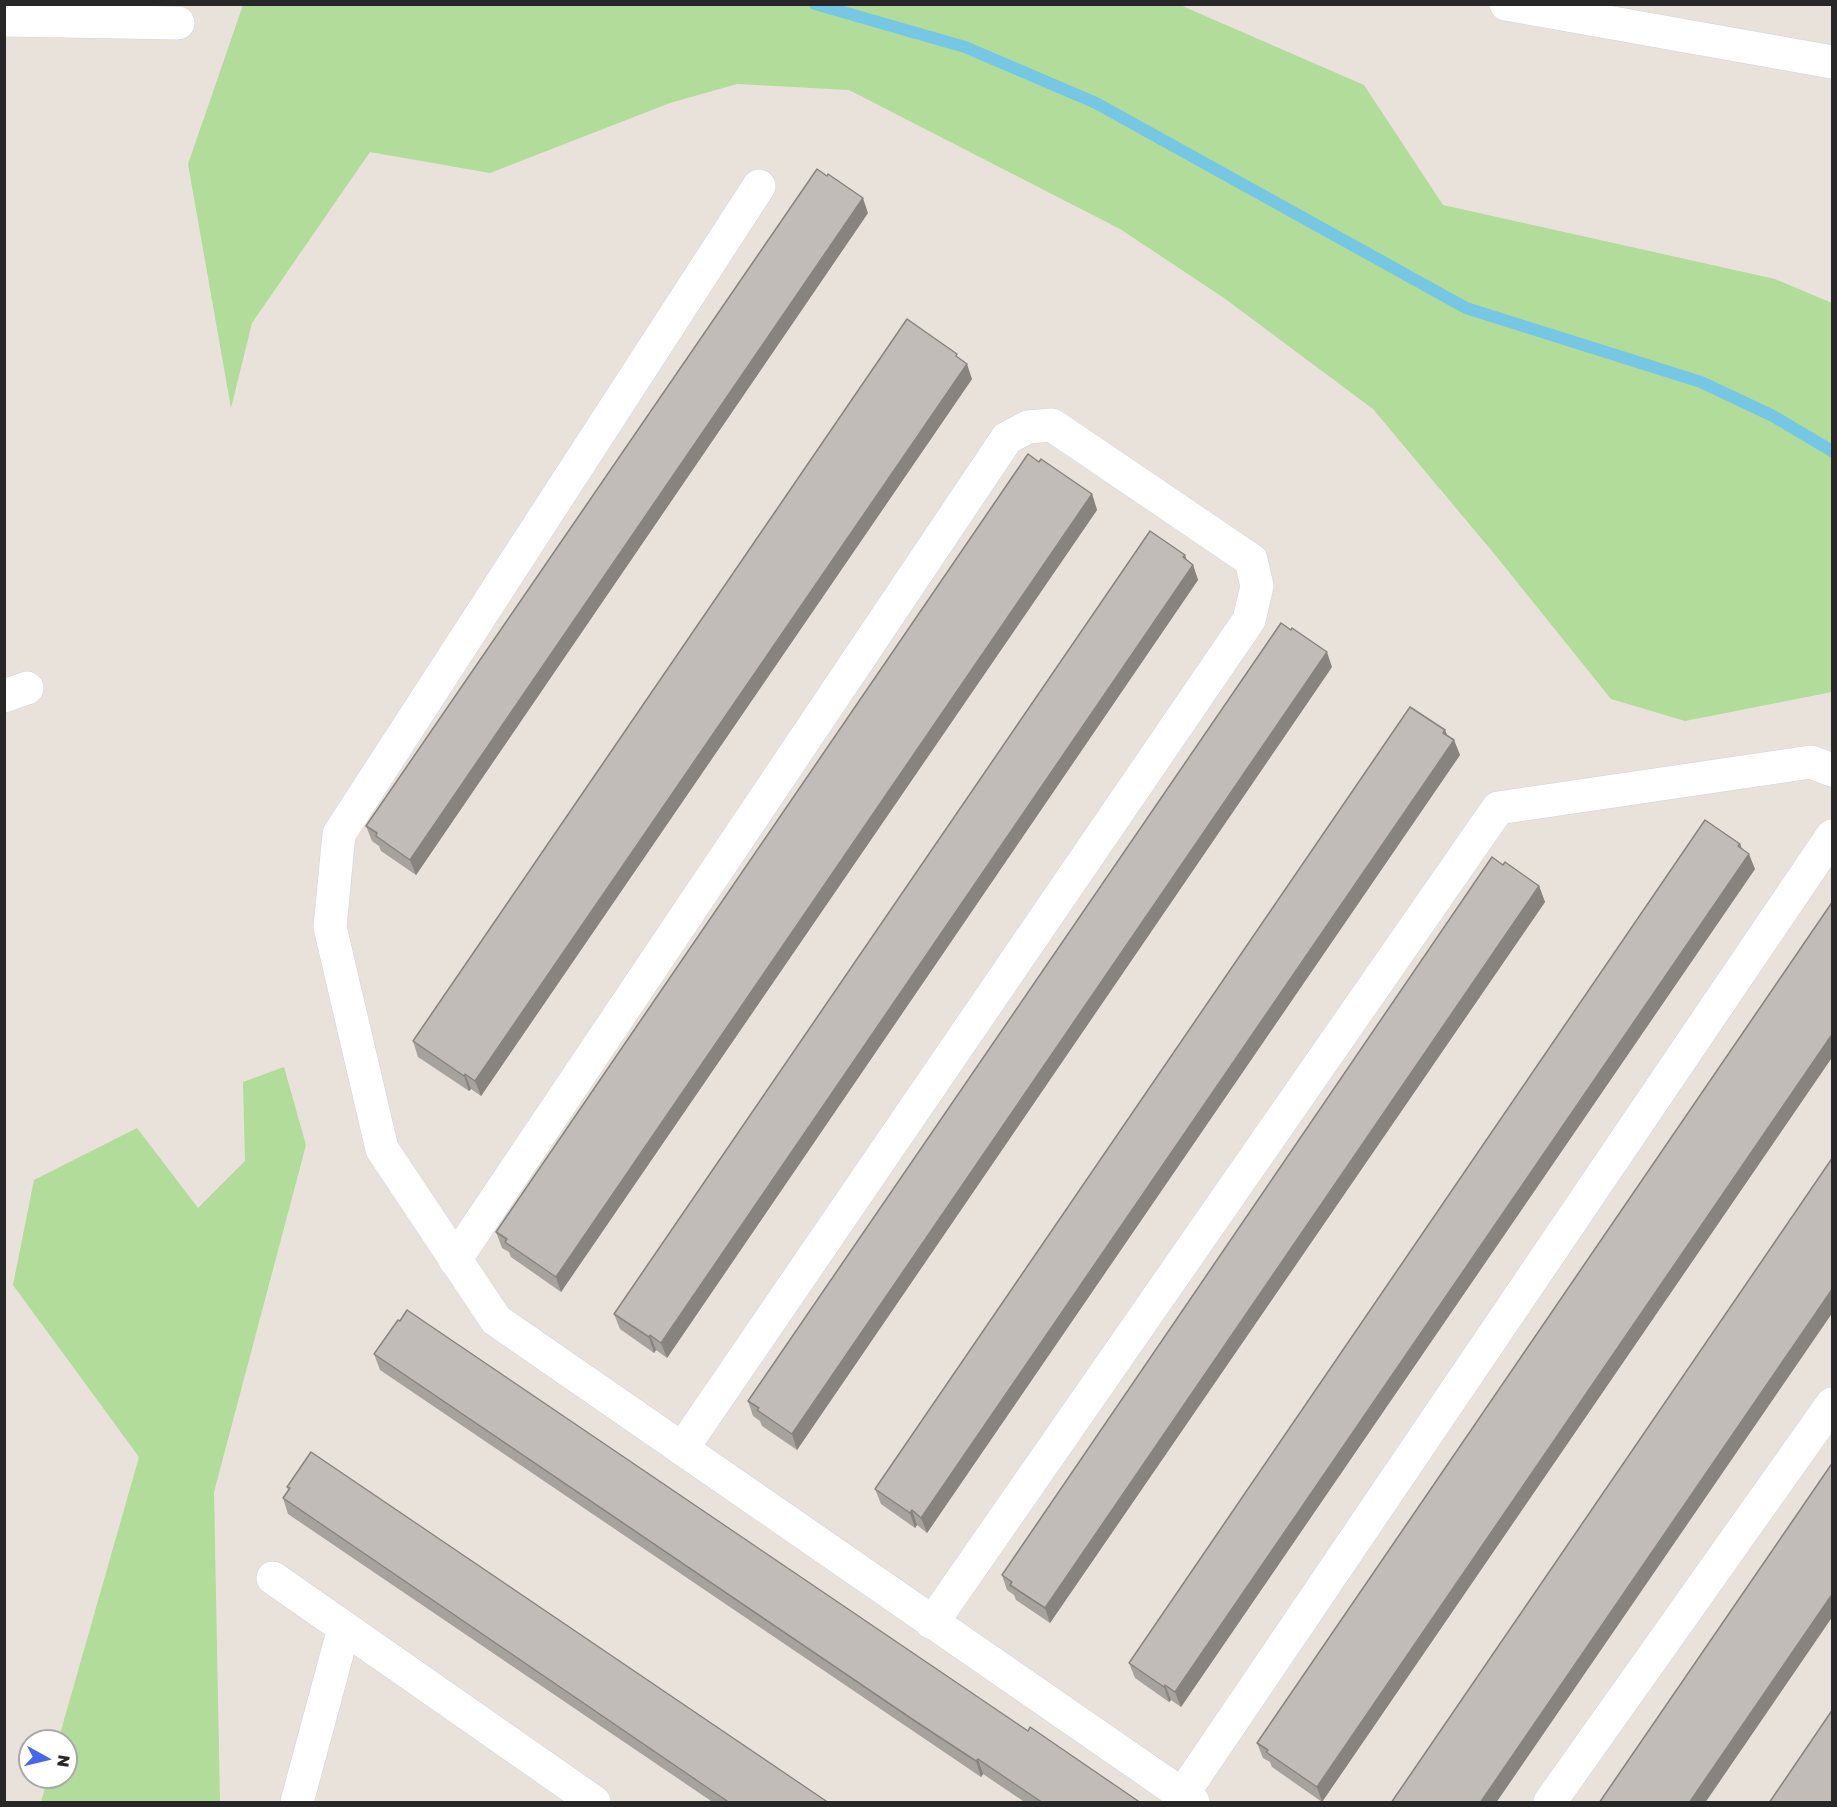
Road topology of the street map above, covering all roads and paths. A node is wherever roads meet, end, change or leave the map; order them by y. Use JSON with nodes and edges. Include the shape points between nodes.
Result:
{"nodes":[{"id":1,"x":1506,"y":4,"type":"edge"},
{"id":2,"x":4,"y":20,"type":"edge"},
{"id":3,"x":178,"y":23,"type":"dead end"},
{"id":4,"x":1833,"y":62,"type":"edge"},
{"id":5,"x":759,"y":186,"type":"dead end"},
{"id":6,"x":1833,"y":770,"type":"edge"},
{"id":7,"x":1833,"y":836,"type":"edge"},
{"id":8,"x":456,"y":1260,"type":"junction"},
{"id":9,"x":1833,"y":1404,"type":"edge"},
{"id":10,"x":682,"y":1449,"type":"junction"},
{"id":11,"x":273,"y":1578,"type":"dead end"},
{"id":12,"x":932,"y":1623,"type":"junction"},
{"id":13,"x":345,"y":1628,"type":"junction"},
{"id":14,"x":1188,"y":1799,"type":"edge"},
{"id":15,"x":297,"y":1803,"type":"edge"},
{"id":16,"x":594,"y":1803,"type":"edge"},
{"id":17,"x":1550,"y":1803,"type":"edge"}],
"edges":[{"from":1,"to":4,"type":"street"},
{"from":2,"to":3,"type":"street"},
{"from":5,"to":8,"type":"street","via":[[339,834],[330,927],[382,1149]]},
{"from":6,"to":12,"type":"street","via":[[1811,762],[1498,808]]},
{"from":7,"to":14,"type":"street"},
{"from":8,"to":10,"type":"street","via":[[496,1320]]},
{"from":8,"to":10,"type":"street","via":[[1007,438],[1028,427],[1052,425],[1251,560],[1257,586],[1249,620]]},
{"from":9,"to":17,"type":"street"},
{"from":10,"to":12,"type":"street"},
{"from":11,"to":13,"type":"street"},
{"from":12,"to":14,"type":"street"},
{"from":13,"to":15,"type":"street"},
{"from":13,"to":16,"type":"street"}]}
